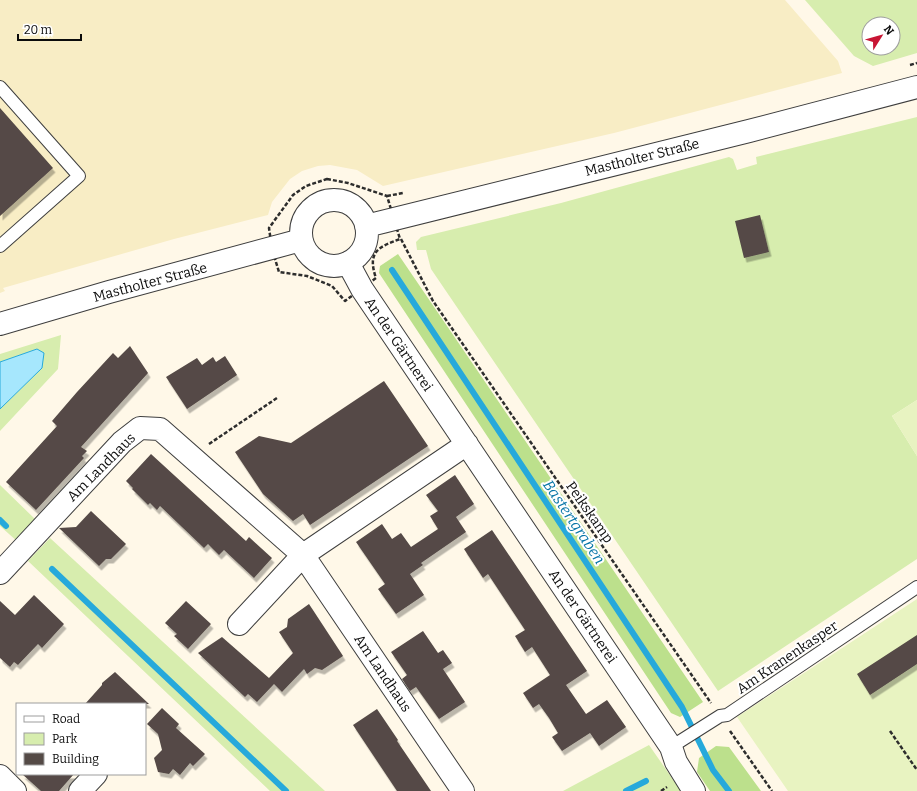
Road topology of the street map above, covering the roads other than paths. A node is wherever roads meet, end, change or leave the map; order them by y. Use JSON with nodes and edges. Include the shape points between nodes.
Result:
{"nodes":[{"id":1,"x":0,"y":87,"type":"edge"},
{"id":2,"x":917,"y":87,"type":"edge"},
{"id":3,"x":366,"y":226,"type":"junction"},
{"id":4,"x":2,"y":240,"type":"edge"},
{"id":5,"x":301,"y":240,"type":"junction"},
{"id":6,"x":348,"y":263,"type":"junction"},
{"id":7,"x":0,"y":324,"type":"edge"},
{"id":8,"x":467,"y":444,"type":"junction"},
{"id":9,"x":303,"y":556,"type":"junction"},
{"id":10,"x":0,"y":573,"type":"edge"},
{"id":11,"x":917,"y":587,"type":"edge"},
{"id":12,"x":239,"y":624,"type":"dead end"},
{"id":13,"x":678,"y":743,"type":"junction"},
{"id":14,"x":95,"y":775,"type":"edge"},
{"id":15,"x":0,"y":776,"type":"edge"},
{"id":16,"x":15,"y":791,"type":"edge"},
{"id":17,"x":80,"y":791,"type":"edge"},
{"id":18,"x":463,"y":791,"type":"edge"},
{"id":19,"x":694,"y":791,"type":"edge"}],
"edges":[{"from":1,"to":4,"type":"lane","via":[[79,176]]},
{"from":2,"to":3,"type":"street","name":"Mastholter Straße"},
{"from":3,"to":5,"type":"street","via":[[356,208],[347,202],[326,200],[308,211],[300,230]]},
{"from":3,"to":6,"type":"street","via":[[367,237],[363,248],[357,257]]},
{"from":5,"to":6,"type":"street","via":[[305,249],[319,263],[338,266]]},
{"from":5,"to":7,"type":"street","name":"Mastholter Straße"},
{"from":6,"to":8,"type":"street","name":"An der Gärtnerei","via":[[362,289]]},
{"from":8,"to":9,"type":"street"},
{"from":8,"to":13,"type":"street","name":"An der Gärtnerei"},
{"from":9,"to":10,"type":"street","name":"Am Landhaus","via":[[160,429],[140,428],[122,442]]},
{"from":9,"to":12,"type":"street"},
{"from":9,"to":18,"type":"street","name":"Am Landhaus"},
{"from":11,"to":13,"type":"lane","name":"Am Kranenkasper","via":[[727,715],[720,716]]},
{"from":13,"to":19,"type":"street","name":"An der Gärtnerei","via":[[676,762]]},
{"from":14,"to":17,"type":"street"},
{"from":15,"to":16,"type":"street"}]}
